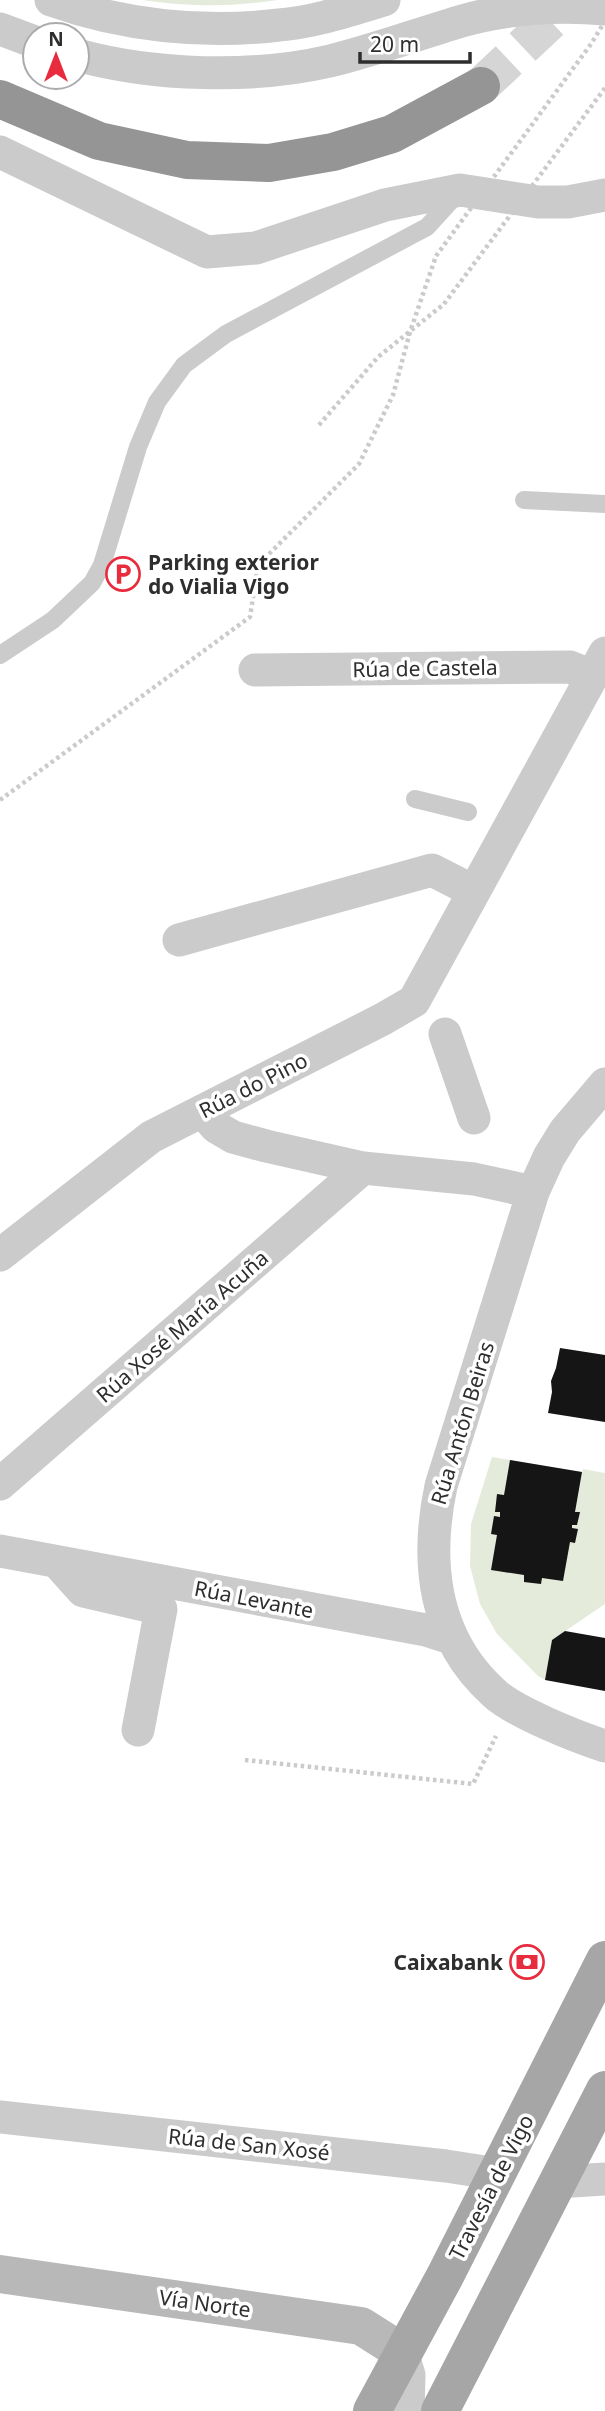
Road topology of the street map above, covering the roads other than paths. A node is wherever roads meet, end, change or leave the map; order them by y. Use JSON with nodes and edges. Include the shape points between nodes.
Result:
{"nodes":[{"id":1,"x":51,"y":0,"type":"edge"},
{"id":2,"x":384,"y":0,"type":"edge"},
{"id":3,"x":605,"y":9,"type":"edge"},
{"id":4,"x":0,"y":29,"type":"edge"},
{"id":5,"x":21,"y":37,"type":"edge"},
{"id":6,"x":91,"y":58,"type":"edge"},
{"id":7,"x":481,"y":86,"type":"tunnel mouth"},
{"id":8,"x":0,"y":99,"type":"edge"},
{"id":9,"x":0,"y":152,"type":"edge"},
{"id":10,"x":460,"y":190,"type":"junction"},
{"id":11,"x":605,"y":195,"type":"edge"},
{"id":12,"x":524,"y":500,"type":"dead end"},
{"id":13,"x":605,"y":504,"type":"edge"},
{"id":14,"x":0,"y":655,"type":"edge"},
{"id":15,"x":599,"y":664,"type":"edge"},
{"id":16,"x":255,"y":670,"type":"dead end"},
{"id":17,"x":415,"y":799,"type":"dead end"},
{"id":18,"x":468,"y":812,"type":"dead end"},
{"id":19,"x":473,"y":891,"type":"junction"},
{"id":20,"x":179,"y":940,"type":"dead end"},
{"id":21,"x":445,"y":1034,"type":"dead end"},
{"id":22,"x":605,"y":1084,"type":"edge"},
{"id":23,"x":202,"y":1111,"type":"junction"},
{"id":24,"x":474,"y":1118,"type":"dead end"},
{"id":25,"x":363,"y":1168,"type":"junction"},
{"id":26,"x":533,"y":1192,"type":"junction"},
{"id":27,"x":0,"y":1255,"type":"edge"},
{"id":28,"x":0,"y":1484,"type":"edge"},
{"id":29,"x":2,"y":1550,"type":"edge"},
{"id":30,"x":57,"y":1562,"type":"junction"},
{"id":31,"x":451,"y":1638,"type":"junction"},
{"id":32,"x":138,"y":1730,"type":"dead end"},
{"id":33,"x":605,"y":1746,"type":"edge"},
{"id":34,"x":605,"y":1960,"type":"edge"},
{"id":35,"x":605,"y":2090,"type":"edge"},
{"id":36,"x":0,"y":2117,"type":"edge"},
{"id":37,"x":498,"y":2174,"type":"junction"},
{"id":38,"x":605,"y":2179,"type":"edge"},
{"id":39,"x":557,"y":2182,"type":"junction"},
{"id":40,"x":0,"y":2274,"type":"edge"},
{"id":41,"x":402,"y":2352,"type":"junction"},
{"id":42,"x":372,"y":2411,"type":"edge"},
{"id":43,"x":408,"y":2411,"type":"edge"},
{"id":44,"x":440,"y":2411,"type":"edge"}],
"edges":[{"from":1,"to":2,"type":"street","via":[[145,23],[238,28],[327,17]]},
{"from":3,"to":6,"type":"street","via":[[520,10],[465,20],[368,51],[283,68],[173,70]]},
{"from":4,"to":5,"type":"street"},
{"from":7,"to":8,"type":"highway","via":[[392,134],[333,152],[269,163],[187,160],[99,141]]},
{"from":9,"to":10,"type":"street","via":[[207,252],[256,248],[385,205]]},
{"from":10,"to":11,"type":"street","via":[[538,202]]},
{"from":10,"to":14,"type":"lane","via":[[427,227],[226,334],[184,365],[157,402],[142,436],[102,565],[92,583],[53,620]]},
{"from":12,"to":13,"type":"lane"},
{"from":15,"to":16,"type":"street","name":"Rúa de Castela"},
{"from":15,"to":19,"type":"street","name":"Rúa do Pino"},
{"from":17,"to":18,"type":"lane"},
{"from":19,"to":20,"type":"street","via":[[432,870]]},
{"from":19,"to":23,"type":"street","name":"Rúa do Pino","via":[[414,1000]]},
{"from":21,"to":24,"type":"street"},
{"from":22,"to":26,"type":"street","name":"Rúa Antón Beiras","via":[[565,1131]]},
{"from":23,"to":25,"type":"street","via":[[233,1137]]},
{"from":23,"to":27,"type":"street","name":"Rúa do Pino","via":[[151,1137]]},
{"from":25,"to":26,"type":"street","via":[[474,1179]]},
{"from":25,"to":28,"type":"street","name":"Rúa Xosé María Acuña"},
{"from":26,"to":31,"type":"street","name":"Rúa Antón Beiras","via":[[435,1516],[435,1578]]},
{"from":29,"to":30,"type":"street","name":"Rúa Levante"},
{"from":30,"to":31,"type":"street","name":"Rúa Levante"},
{"from":30,"to":32,"type":"street","via":[[83,1591],[161,1609]]},
{"from":31,"to":33,"type":"street","name":"Rúa Antón Beiras","via":[[472,1669],[510,1705]]},
{"from":34,"to":37,"type":"main road","name":"Travesía de Vigo"},
{"from":35,"to":39,"type":"main road"},
{"from":36,"to":37,"type":"street","name":"Rúa de San Xosé"},
{"from":37,"to":41,"type":"main road","name":"Travesía de Vigo"},
{"from":38,"to":39,"type":"street"},
{"from":39,"to":44,"type":"main road"},
{"from":40,"to":41,"type":"street","name":"Vía Norte","via":[[361,2326]]},
{"from":41,"to":42,"type":"main road","name":"Travesía de Vigo"},
{"from":41,"to":43,"type":"street","via":[[409,2375]]}]}
